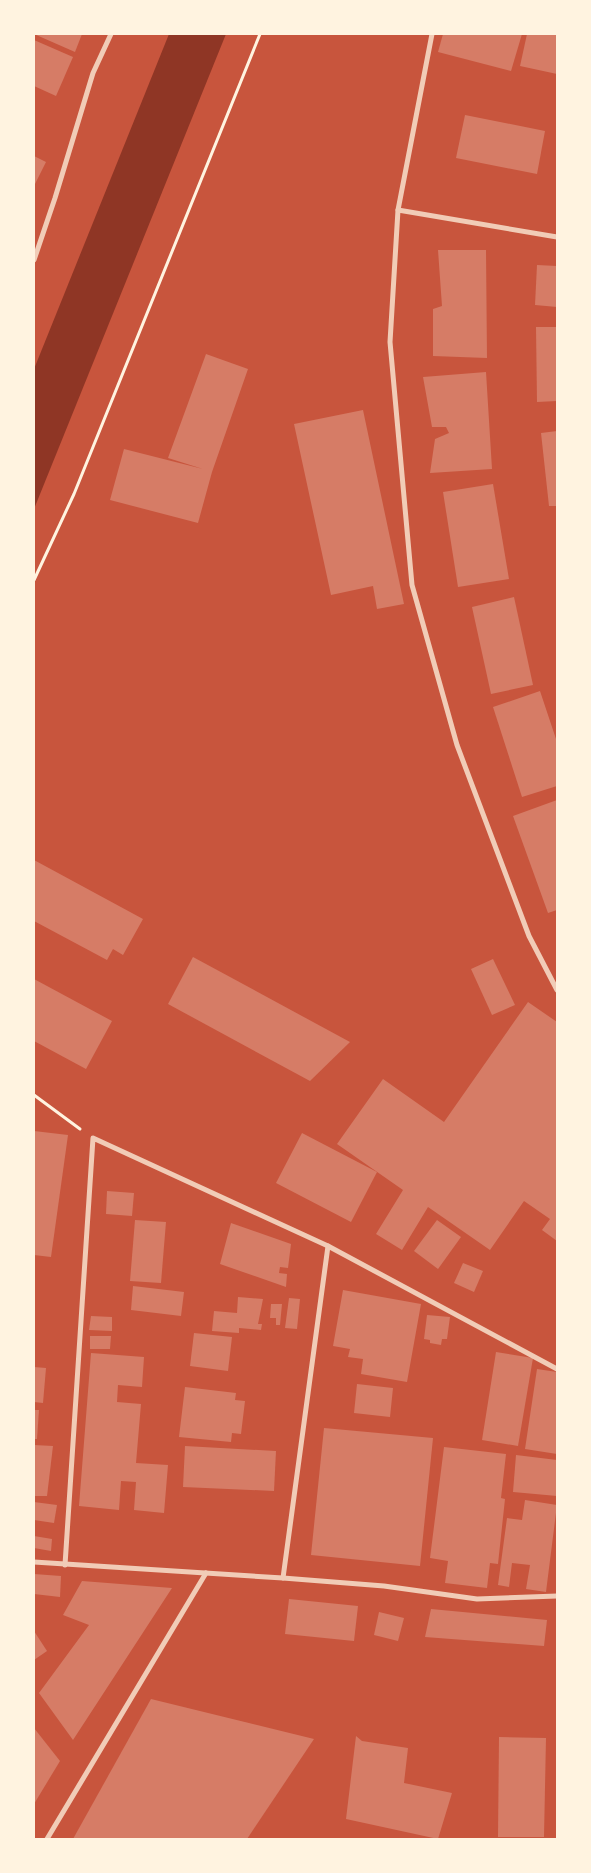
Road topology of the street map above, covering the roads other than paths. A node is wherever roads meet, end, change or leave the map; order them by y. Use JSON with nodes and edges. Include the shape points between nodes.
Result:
{"nodes":[{"id":1,"x":111,"y":34,"type":"edge"},
{"id":2,"x":432,"y":34,"type":"edge"},
{"id":3,"x":398,"y":210,"type":"junction"},
{"id":4,"x":557,"y":237,"type":"edge"},
{"id":5,"x":34,"y":260,"type":"edge"},
{"id":6,"x":557,"y":990,"type":"edge"},
{"id":7,"x":328,"y":1246,"type":"junction"},
{"id":8,"x":557,"y":1369,"type":"edge"},
{"id":9,"x":34,"y":1562,"type":"edge"},
{"id":10,"x":65,"y":1565,"type":"junction"},
{"id":11,"x":206,"y":1573,"type":"junction"},
{"id":12,"x":282,"y":1578,"type":"junction"},
{"id":13,"x":557,"y":1596,"type":"edge"},
{"id":14,"x":47,"y":1839,"type":"edge"}],
"edges":[{"from":1,"to":5,"type":"street","via":[[93,73]]},
{"from":2,"to":3,"type":"street"},
{"from":3,"to":4,"type":"street"},
{"from":3,"to":6,"type":"street","via":[[390,342],[412,585],[457,745],[529,936]]},
{"from":7,"to":8,"type":"street"},
{"from":7,"to":10,"type":"street","via":[[92,1138]]},
{"from":7,"to":12,"type":"street"},
{"from":9,"to":10,"type":"street"},
{"from":10,"to":11,"type":"street"},
{"from":11,"to":12,"type":"street"},
{"from":11,"to":14,"type":"street"},
{"from":12,"to":13,"type":"street","via":[[384,1586],[477,1599]]}]}
